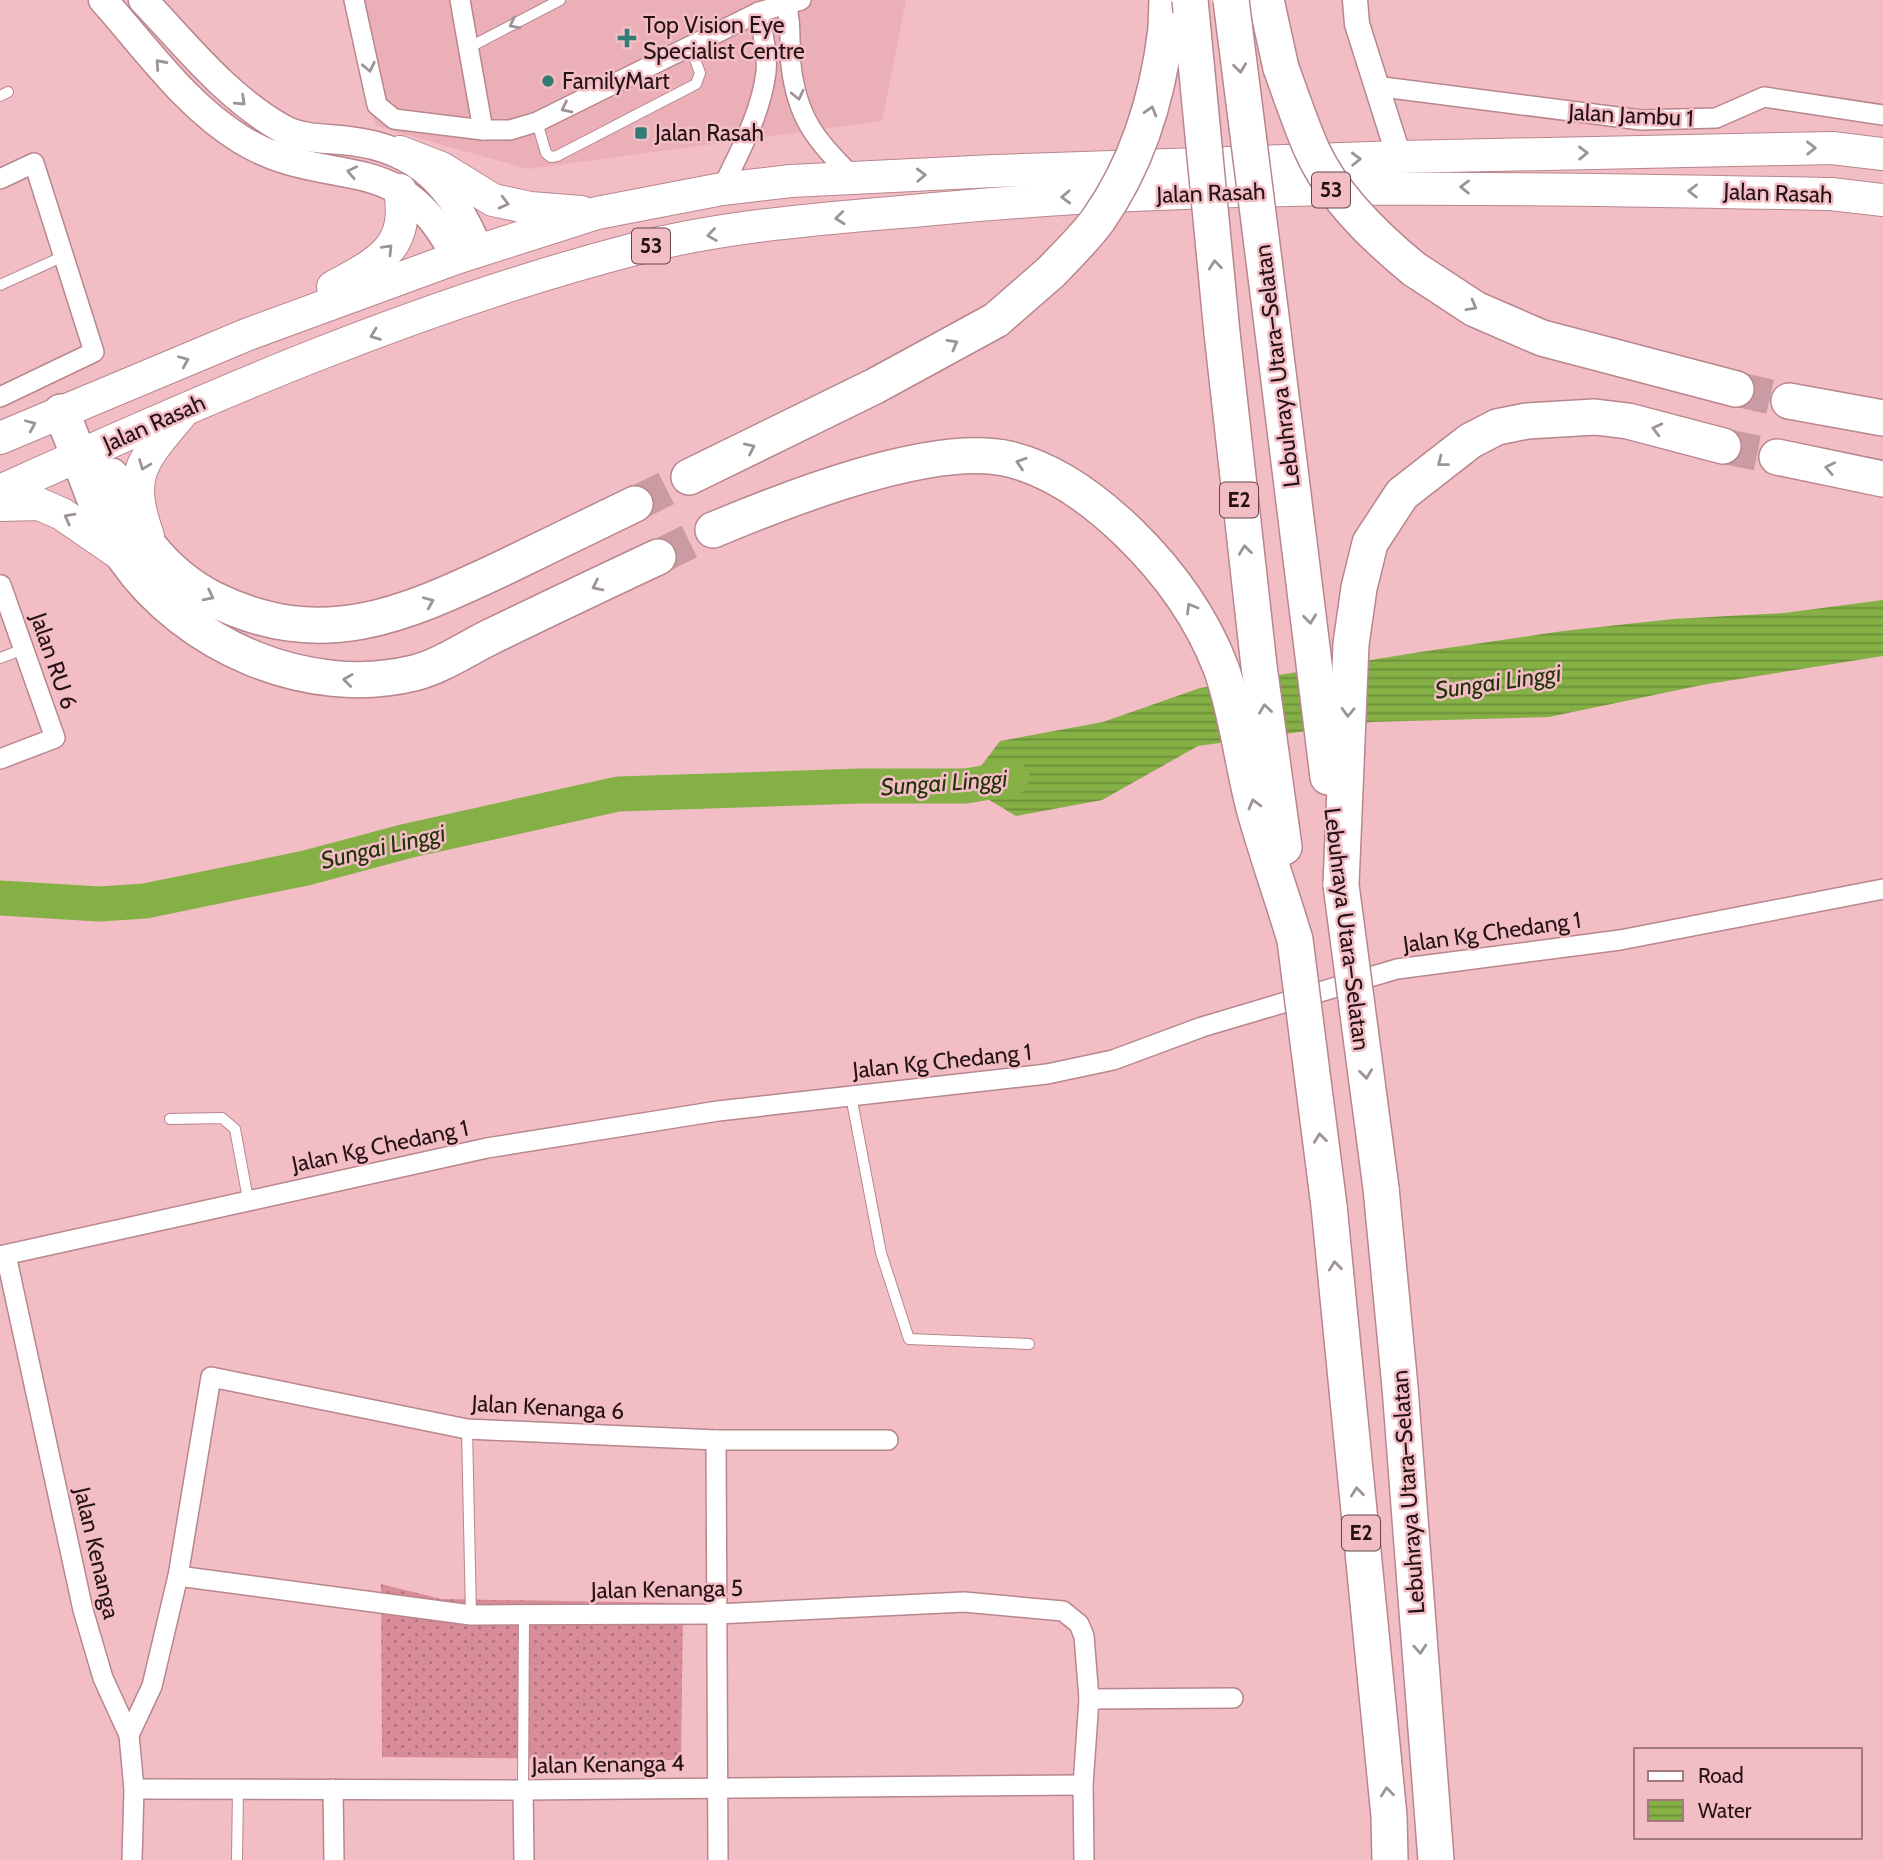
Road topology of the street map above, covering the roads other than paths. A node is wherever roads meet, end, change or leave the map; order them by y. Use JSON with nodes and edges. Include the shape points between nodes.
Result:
{"nodes":[{"id":1,"x":103,"y":0,"type":"edge"},
{"id":2,"x":142,"y":0,"type":"edge"},
{"id":3,"x":354,"y":0,"type":"edge"},
{"id":4,"x":460,"y":0,"type":"edge"},
{"id":5,"x":560,"y":0,"type":"edge"},
{"id":6,"x":1190,"y":0,"type":"edge"},
{"id":7,"x":1231,"y":0,"type":"edge"},
{"id":8,"x":1266,"y":0,"type":"edge"},
{"id":9,"x":1355,"y":0,"type":"edge"},
{"id":10,"x":791,"y":1,"type":"edge"},
{"id":11,"x":759,"y":12,"type":"junction"},
{"id":12,"x":1167,"y":14,"type":"edge"},
{"id":13,"x":690,"y":46,"type":"junction"},
{"id":14,"x":468,"y":48,"type":"junction"},
{"id":15,"x":1375,"y":86,"type":"junction"},
{"id":16,"x":1883,"y":115,"type":"edge"},
{"id":17,"x":537,"y":122,"type":"junction"},
{"id":18,"x":483,"y":130,"type":"junction"},
{"id":19,"x":400,"y":152,"type":"junction"},
{"id":20,"x":1883,"y":154,"type":"edge"},
{"id":21,"x":1399,"y":157,"type":"junction"},
{"id":22,"x":852,"y":177,"type":"junction"},
{"id":23,"x":0,"y":179,"type":"edge"},
{"id":24,"x":722,"y":189,"type":"junction"},
{"id":25,"x":400,"y":190,"type":"junction"},
{"id":26,"x":1883,"y":200,"type":"edge"},
{"id":27,"x":597,"y":213,"type":"junction"},
{"id":28,"x":65,"y":256,"type":"junction"},
{"id":29,"x":469,"y":261,"type":"junction"},
{"id":30,"x":526,"y":281,"type":"junction"},
{"id":31,"x":0,"y":285,"type":"edge"},
{"id":32,"x":438,"y":310,"type":"junction"},
{"id":33,"x":246,"y":335,"type":"junction"},
{"id":34,"x":1736,"y":389,"type":"tunnel mouth"},
{"id":35,"x":0,"y":397,"type":"edge"},
{"id":36,"x":1790,"y":401,"type":"tunnel mouth"},
{"id":37,"x":71,"y":407,"type":"junction"},
{"id":38,"x":184,"y":411,"type":"junction"},
{"id":39,"x":1883,"y":418,"type":"edge"},
{"id":40,"x":0,"y":438,"type":"edge"},
{"id":41,"x":1723,"y":446,"type":"tunnel mouth"},
{"id":42,"x":91,"y":450,"type":"junction"},
{"id":43,"x":1777,"y":457,"type":"tunnel mouth"},
{"id":44,"x":689,"y":477,"type":"tunnel mouth"},
{"id":45,"x":1883,"y":479,"type":"edge"},
{"id":46,"x":0,"y":491,"type":"edge"},
{"id":47,"x":635,"y":504,"type":"tunnel mouth"},
{"id":48,"x":0,"y":505,"type":"edge"},
{"id":49,"x":713,"y":530,"type":"tunnel mouth"},
{"id":50,"x":140,"y":556,"type":"junction"},
{"id":51,"x":658,"y":557,"type":"tunnel mouth"},
{"id":52,"x":1,"y":584,"type":"edge"},
{"id":53,"x":24,"y":649,"type":"junction"},
{"id":54,"x":0,"y":658,"type":"edge"},
{"id":55,"x":0,"y":759,"type":"edge"},
{"id":56,"x":1341,"y":884,"type":"junction"},
{"id":57,"x":1883,"y":889,"type":"edge"},
{"id":58,"x":1295,"y":940,"type":"junction"},
{"id":59,"x":851,"y":1096,"type":"junction"},
{"id":60,"x":170,"y":1119,"type":"dead end"},
{"id":61,"x":248,"y":1199,"type":"junction"},
{"id":62,"x":3,"y":1255,"type":"edge"},
{"id":63,"x":1029,"y":1344,"type":"dead end"},
{"id":64,"x":467,"y":1429,"type":"junction"},
{"id":65,"x":716,"y":1440,"type":"junction"},
{"id":66,"x":888,"y":1440,"type":"dead end"},
{"id":67,"x":178,"y":1576,"type":"junction"},
{"id":68,"x":716,"y":1614,"type":"junction"},
{"id":69,"x":471,"y":1615,"type":"junction"},
{"id":70,"x":524,"y":1615,"type":"junction"},
{"id":71,"x":1233,"y":1698,"type":"dead end"},
{"id":72,"x":1089,"y":1699,"type":"junction"},
{"id":73,"x":129,"y":1735,"type":"junction"},
{"id":74,"x":1083,"y":1784,"type":"junction"},
{"id":75,"x":238,"y":1788,"type":"junction"},
{"id":76,"x":717,"y":1788,"type":"junction"},
{"id":77,"x":134,"y":1789,"type":"junction"},
{"id":78,"x":333,"y":1789,"type":"junction"},
{"id":79,"x":523,"y":1790,"type":"junction"},
{"id":80,"x":132,"y":1860,"type":"edge"},
{"id":81,"x":237,"y":1860,"type":"edge"},
{"id":82,"x":334,"y":1860,"type":"edge"},
{"id":83,"x":524,"y":1860,"type":"edge"},
{"id":84,"x":718,"y":1860,"type":"edge"},
{"id":85,"x":1084,"y":1860,"type":"edge"},
{"id":86,"x":1390,"y":1860,"type":"edge"},
{"id":87,"x":1436,"y":1860,"type":"edge"}],
"edges":[{"from":25,"to":1,"type":"main road","one_way":true,"via":[[360,174],[282,159],[243,140],[201,110]]},
{"from":2,"to":19,"type":"main road","one_way":true,"via":[[247,108],[286,131]]},
{"from":3,"to":18,"type":"street","one_way":true,"via":[[377,105],[384,114]]},
{"from":4,"to":14,"type":"street"},
{"from":5,"to":14,"type":"lane","one_way":true},
{"from":58,"to":6,"type":"highway","name":"Lebuhraya Utara–Selatan","number":"E2","one_way":true,"bridge":true,"via":[[1259,666]]},
{"from":7,"to":56,"type":"highway","name":"Lebuhraya Utara–Selatan","number":"E2","one_way":true,"bridge":true},
{"from":8,"to":34,"type":"highway","one_way":true,"bridge":true,"via":[[1281,68],[1313,152],[1344,199],[1380,241],[1475,309],[1542,338]]},
{"from":9,"to":15,"type":"street"},
{"from":10,"to":11,"type":"street"},
{"from":10,"to":22,"type":"street","one_way":true,"via":[[791,67],[803,118]]},
{"from":11,"to":13,"type":"street"},
{"from":11,"to":24,"type":"street","via":[[766,69],[762,94]]},
{"from":44,"to":12,"type":"highway","one_way":true,"bridge":true,"via":[[875,386],[996,320],[1051,272],[1098,220],[1140,140],[1154,101]]},
{"from":13,"to":17,"type":"street","one_way":true},
{"from":13,"to":17,"type":"lane","via":[[700,73],[696,84],[557,156],[546,153]]},
{"from":14,"to":18,"type":"street"},
{"from":15,"to":16,"type":"street","name":"Jalan Jambu 1","via":[[1641,120],[1716,118],[1764,97]]},
{"from":15,"to":21,"type":"street"},
{"from":17,"to":18,"type":"street","via":[[510,131]]},
{"from":19,"to":27,"type":"highway","one_way":true,"via":[[441,168],[493,200]]},
{"from":19,"to":29,"type":"main road","via":[[431,174],[466,218]]},
{"from":21,"to":20,"type":"highway","name":"Jalan Rasah","number":"53","one_way":true,"via":[[1832,148]]},
{"from":22,"to":21,"type":"highway","name":"Jalan Rasah","number":"53","one_way":true},
{"from":22,"to":24,"type":"highway","name":"Jalan Rasah","number":"53"},
{"from":23,"to":28,"type":"street","via":[[34,163]]},
{"from":24,"to":27,"type":"highway","name":"Jalan Rasah","number":"53"},
{"from":25,"to":29,"type":"main road","via":[[419,203]]},
{"from":33,"to":25,"type":"highway","one_way":true,"via":[[385,254],[401,231],[404,210]]},
{"from":26,"to":30,"type":"highway","name":"Jalan Rasah","number":"53","one_way":true,"via":[[1830,194],[1435,187],[1055,197],[701,236],[638,248]]},
{"from":27,"to":29,"type":"highway","name":"Jalan Rasah","number":"53"},
{"from":28,"to":31,"type":"lane"},
{"from":28,"to":35,"type":"street","via":[[94,352]]},
{"from":29,"to":30,"type":"highway"},
{"from":29,"to":32,"type":"highway"},
{"from":29,"to":33,"type":"highway","name":"Jalan Rasah","number":"53"},
{"from":30,"to":32,"type":"highway","name":"Jalan Rasah","number":"53"},
{"from":32,"to":38,"type":"highway","name":"Jalan Rasah","number":"53","one_way":true,"via":[[255,378]]},
{"from":37,"to":33,"type":"highway","name":"Jalan Rasah","number":"53","one_way":true},
{"from":36,"to":39,"type":"highway"},
{"from":40,"to":37,"type":"highway","name":"Jalan Rasah","number":"53","one_way":true},
{"from":37,"to":42,"type":"highway"},
{"from":38,"to":42,"type":"highway","name":"Jalan Rasah","number":"53"},
{"from":38,"to":50,"type":"highway","one_way":true,"via":[[144,460],[138,484]]},
{"from":41,"to":56,"type":"highway","one_way":true,"via":[[1628,421],[1595,417],[1527,421],[1497,427],[1470,441],[1402,494],[1370,543],[1359,588],[1351,644]]},
{"from":42,"to":46,"type":"highway","name":"Jalan Rasah","number":"53"},
{"from":42,"to":50,"type":"highway","via":[[119,502]]},
{"from":45,"to":43,"type":"highway","one_way":true},
{"from":50,"to":47,"type":"highway","one_way":true,"via":[[228,606],[295,623],[350,625],[426,604]]},
{"from":50,"to":48,"type":"highway","one_way":true,"via":[[38,505]]},
{"from":58,"to":49,"type":"highway","one_way":true,"via":[[1255,809],[1221,669],[1192,608],[1149,552],[1085,495],[1047,472],[1007,458],[958,456],[803,492]]},
{"from":51,"to":50,"type":"highway","one_way":true,"via":[[416,673],[358,682],[297,672],[232,650],[194,627],[146,584]]},
{"from":52,"to":53,"type":"street","name":"Jalan RU 6"},
{"from":53,"to":54,"type":"lane"},
{"from":53,"to":55,"type":"street","name":"Jalan RU 6","via":[[55,738]]},
{"from":56,"to":87,"type":"highway","name":"Lebuhraya Utara–Selatan","number":"E2","one_way":true,"bridge":true,"via":[[1381,1188]]},
{"from":57,"to":59,"type":"street","name":"Jalan Kg Chedang 1","via":[[1620,940],[1397,969],[1202,1027],[1113,1059],[1048,1074]]},
{"from":86,"to":58,"type":"highway","name":"Lebuhraya Utara–Selatan","number":"E2","one_way":true,"bridge":true,"via":[[1329,1206]]},
{"from":59,"to":61,"type":"street","name":"Jalan Kg Chedang 1","via":[[718,1111],[487,1148]]},
{"from":59,"to":63,"type":"lane","via":[[881,1253],[909,1339]]},
{"from":60,"to":61,"type":"lane","via":[[222,1118],[235,1129]]},
{"from":61,"to":62,"type":"street","name":"Jalan Kg Chedang 1"},
{"from":62,"to":73,"type":"street","name":"Jalan Kenanga","via":[[83,1610],[103,1678]]},
{"from":64,"to":65,"type":"street","name":"Jalan Kenanga 6"},
{"from":64,"to":67,"type":"street","name":"Jalan Kenanga 6","via":[[211,1377]]},
{"from":64,"to":69,"type":"lane"},
{"from":65,"to":66,"type":"street","name":"Jalan Kenanga 6"},
{"from":65,"to":68,"type":"street"},
{"from":67,"to":69,"type":"street","name":"Jalan Kenanga 5"},
{"from":67,"to":73,"type":"street","via":[[152,1686]]},
{"from":68,"to":70,"type":"street","name":"Jalan Kenanga 5"},
{"from":68,"to":72,"type":"street","name":"Jalan Kenanga 5","via":[[964,1602],[1063,1611],[1079,1624],[1084,1636]]},
{"from":68,"to":76,"type":"street"},
{"from":69,"to":70,"type":"street","name":"Jalan Kenanga 5"},
{"from":70,"to":79,"type":"lane"},
{"from":71,"to":72,"type":"street"},
{"from":72,"to":74,"type":"street","name":"Jalan Kenanga 5"},
{"from":73,"to":77,"type":"street","name":"Jalan Kenanga"},
{"from":74,"to":76,"type":"street","name":"Jalan Kenanga 4"},
{"from":74,"to":85,"type":"street","name":"Jalan Kenanga 5"},
{"from":75,"to":77,"type":"street","name":"Jalan Kenanga 4"},
{"from":75,"to":78,"type":"street","name":"Jalan Kenanga 4"},
{"from":75,"to":81,"type":"lane"},
{"from":76,"to":79,"type":"street","name":"Jalan Kenanga 4"},
{"from":76,"to":84,"type":"street"},
{"from":77,"to":80,"type":"street","name":"Jalan Kenanga"},
{"from":78,"to":79,"type":"street","name":"Jalan Kenanga 4"},
{"from":78,"to":82,"type":"street"},
{"from":79,"to":83,"type":"street"}]}
